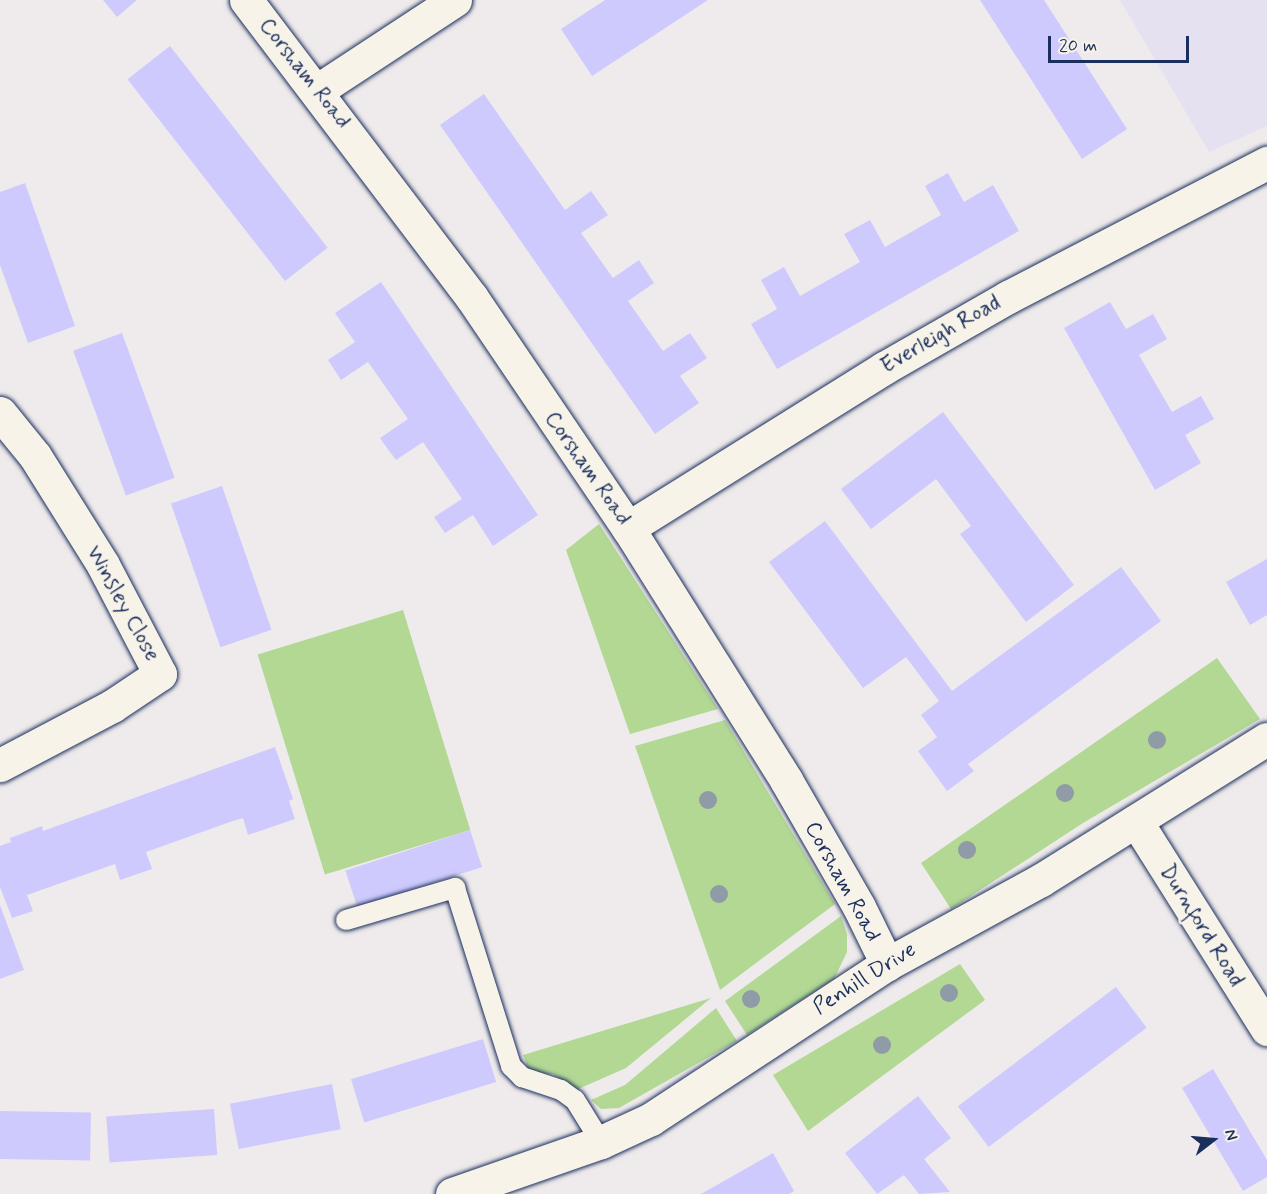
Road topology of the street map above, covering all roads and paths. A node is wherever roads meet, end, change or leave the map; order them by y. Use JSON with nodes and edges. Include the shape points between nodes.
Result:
{"nodes":[{"id":1,"x":246,"y":0,"type":"edge"},
{"id":2,"x":455,"y":0,"type":"edge"},
{"id":3,"x":318,"y":90,"type":"junction"},
{"id":4,"x":1267,"y":163,"type":"edge"},
{"id":5,"x":0,"y":412,"type":"edge"},
{"id":6,"x":628,"y":528,"type":"junction"},
{"id":7,"x":1267,"y":739,"type":"edge"},
{"id":8,"x":0,"y":765,"type":"edge"},
{"id":9,"x":1136,"y":821,"type":"junction"},
{"id":10,"x":346,"y":920,"type":"dead end"},
{"id":11,"x":886,"y":964,"type":"junction"},
{"id":12,"x":1267,"y":1029,"type":"edge"},
{"id":13,"x":601,"y":1143,"type":"junction"},
{"id":14,"x":452,"y":1194,"type":"edge"}],
"edges":[{"from":1,"to":3,"type":"street","name":"Corsham Road"},
{"from":2,"to":3,"type":"street"},
{"from":3,"to":6,"type":"street","name":"Corsham Road","via":[[472,298]]},
{"from":4,"to":6,"type":"street","name":"Everleigh Road","via":[[1058,270],[905,356]]},
{"from":5,"to":8,"type":"street","name":"Winsley Close","via":[[35,456],[97,555],[160,674],[112,706]]},
{"from":6,"to":11,"type":"street","name":"Corsham Road","via":[[786,780],[859,907]]},
{"from":7,"to":9,"type":"street","name":"Penhill Drive"},
{"from":9,"to":11,"type":"street","name":"Penhill Drive","via":[[1041,880]]},
{"from":9,"to":12,"type":"street","name":"Durnford Road"},
{"from":10,"to":13,"type":"lane","via":[[455,888],[511,1066],[522,1077],[561,1090],[575,1100]]},
{"from":11,"to":13,"type":"street","name":"Penhill Drive","via":[[651,1119]]},
{"from":13,"to":14,"type":"street","name":"Penhill Drive"}]}
